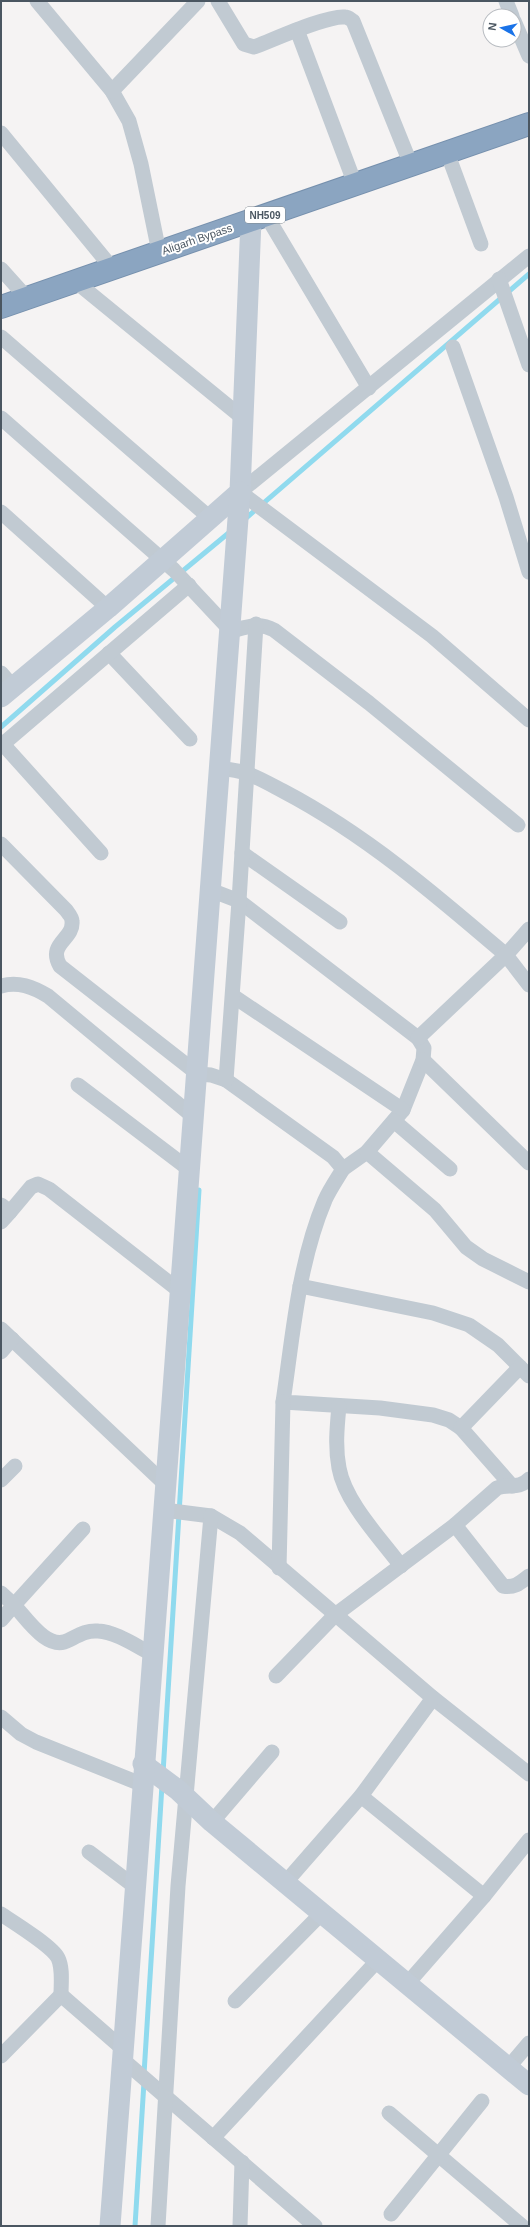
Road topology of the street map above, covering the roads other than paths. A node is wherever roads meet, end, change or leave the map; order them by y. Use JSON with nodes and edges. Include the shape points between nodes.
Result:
{"nodes":[{"id":1,"x":37,"y":1,"type":"edge"},
{"id":2,"x":198,"y":1,"type":"edge"},
{"id":3,"x":218,"y":1,"type":"edge"},
{"id":4,"x":297,"y":30,"type":"junction"},
{"id":5,"x":522,"y":40,"type":"edge"},
{"id":6,"x":529,"y":56,"type":"edge"},
{"id":7,"x":112,"y":92,"type":"junction"},
{"id":8,"x":528,"y":127,"type":"edge"},
{"id":9,"x":1,"y":133,"type":"edge"},
{"id":10,"x":447,"y":152,"type":"junction"},
{"id":11,"x":411,"y":165,"type":"junction"},
{"id":12,"x":355,"y":184,"type":"junction"},
{"id":13,"x":259,"y":217,"type":"junction"},
{"id":14,"x":481,"y":244,"type":"dead end"},
{"id":15,"x":159,"y":252,"type":"junction"},
{"id":16,"x":529,"y":256,"type":"edge"},
{"id":17,"x":1,"y":268,"type":"edge"},
{"id":18,"x":112,"y":268,"type":"junction"},
{"id":19,"x":75,"y":281,"type":"junction"},
{"id":20,"x":503,"y":290,"type":"junction"},
{"id":21,"x":27,"y":298,"type":"junction"},
{"id":22,"x":1,"y":307,"type":"edge"},
{"id":23,"x":1,"y":337,"type":"edge"},
{"id":24,"x":453,"y":347,"type":"dead end"},
{"id":25,"x":529,"y":366,"type":"edge"},
{"id":26,"x":369,"y":388,"type":"junction"},
{"id":27,"x":1,"y":418,"type":"edge"},
{"id":28,"x":244,"y":419,"type":"junction"},
{"id":29,"x":255,"y":502,"type":"junction"},
{"id":30,"x":1,"y":512,"type":"edge"},
{"id":31,"x":210,"y":518,"type":"junction"},
{"id":32,"x":529,"y":572,"type":"edge"},
{"id":33,"x":177,"y":573,"type":"junction"},
{"id":34,"x":108,"y":608,"type":"junction"},
{"id":35,"x":243,"y":628,"type":"junction"},
{"id":36,"x":109,"y":653,"type":"junction"},
{"id":37,"x":5,"y":686,"type":"edge"},
{"id":38,"x":529,"y":720,"type":"edge"},
{"id":39,"x":190,"y":739,"type":"dead end"},
{"id":40,"x":2,"y":743,"type":"edge"},
{"id":41,"x":234,"y":770,"type":"junction"},
{"id":42,"x":518,"y":825,"type":"dead end"},
{"id":43,"x":1,"y":844,"type":"edge"},
{"id":44,"x":101,"y":853,"type":"dead end"},
{"id":45,"x":242,"y":853,"type":"junction"},
{"id":46,"x":213,"y":891,"type":"junction"},
{"id":47,"x":239,"y":901,"type":"junction"},
{"id":48,"x":340,"y":922,"type":"dead end"},
{"id":49,"x":529,"y":929,"type":"edge"},
{"id":50,"x":506,"y":955,"type":"junction"},
{"id":51,"x":529,"y":985,"type":"edge"},
{"id":52,"x":1,"y":986,"type":"edge"},
{"id":53,"x":233,"y":996,"type":"junction"},
{"id":54,"x":418,"y":1038,"type":"junction"},
{"id":55,"x":423,"y":1060,"type":"junction"},
{"id":56,"x":214,"y":1077,"type":"junction"},
{"id":57,"x":78,"y":1086,"type":"dead end"},
{"id":58,"x":398,"y":1116,"type":"junction"},
{"id":59,"x":195,"y":1118,"type":"junction"},
{"id":60,"x":367,"y":1152,"type":"junction"},
{"id":61,"x":529,"y":1163,"type":"edge"},
{"id":62,"x":343,"y":1168,"type":"junction"},
{"id":63,"x":450,"y":1169,"type":"dead end"},
{"id":64,"x":190,"y":1170,"type":"junction"},
{"id":65,"x":4,"y":1213,"type":"edge"},
{"id":66,"x":529,"y":1282,"type":"edge"},
{"id":67,"x":300,"y":1286,"type":"junction"},
{"id":68,"x":181,"y":1292,"type":"junction"},
{"id":69,"x":6,"y":1334,"type":"edge"},
{"id":70,"x":1,"y":1352,"type":"edge"},
{"id":71,"x":524,"y":1371,"type":"edge"},
{"id":72,"x":284,"y":1402,"type":"junction"},
{"id":73,"x":338,"y":1406,"type":"junction"},
{"id":74,"x":461,"y":1428,"type":"junction"},
{"id":75,"x":15,"y":1466,"type":"dead end"},
{"id":76,"x":529,"y":1479,"type":"edge"},
{"id":77,"x":1,"y":1480,"type":"edge"},
{"id":78,"x":165,"y":1484,"type":"junction"},
{"id":79,"x":512,"y":1486,"type":"junction"},
{"id":80,"x":169,"y":1510,"type":"junction"},
{"id":81,"x":211,"y":1516,"type":"junction"},
{"id":82,"x":455,"y":1524,"type":"junction"},
{"id":83,"x":83,"y":1529,"type":"dead end"},
{"id":84,"x":401,"y":1566,"type":"junction"},
{"id":85,"x":279,"y":1568,"type":"junction"},
{"id":86,"x":529,"y":1576,"type":"edge"},
{"id":87,"x":1,"y":1593,"type":"edge"},
{"id":88,"x":14,"y":1605,"type":"junction"},
{"id":89,"x":335,"y":1615,"type":"junction"},
{"id":90,"x":1,"y":1620,"type":"edge"},
{"id":91,"x":152,"y":1654,"type":"junction"},
{"id":92,"x":276,"y":1676,"type":"dead end"},
{"id":93,"x":433,"y":1698,"type":"junction"},
{"id":94,"x":1,"y":1717,"type":"edge"},
{"id":95,"x":272,"y":1752,"type":"dead end"},
{"id":96,"x":142,"y":1774,"type":"junction"},
{"id":97,"x":529,"y":1774,"type":"edge"},
{"id":98,"x":175,"y":1788,"type":"junction"},
{"id":99,"x":362,"y":1796,"type":"junction"},
{"id":100,"x":212,"y":1822,"type":"junction"},
{"id":101,"x":529,"y":1840,"type":"edge"},
{"id":102,"x":89,"y":1852,"type":"dead end"},
{"id":103,"x":286,"y":1883,"type":"junction"},
{"id":104,"x":134,"y":1886,"type":"junction"},
{"id":105,"x":484,"y":1896,"type":"junction"},
{"id":106,"x":322,"y":1913,"type":"junction"},
{"id":107,"x":1,"y":1914,"type":"edge"},
{"id":108,"x":378,"y":1960,"type":"junction"},
{"id":109,"x":407,"y":1984,"type":"junction"},
{"id":110,"x":61,"y":1995,"type":"junction"},
{"id":111,"x":235,"y":2002,"type":"dead end"},
{"id":112,"x":529,"y":2043,"type":"edge"},
{"id":113,"x":122,"y":2054,"type":"junction"},
{"id":114,"x":1,"y":2056,"type":"edge"},
{"id":115,"x":508,"y":2068,"type":"junction"},
{"id":116,"x":529,"y":2085,"type":"edge"},
{"id":117,"x":164,"y":2097,"type":"junction"},
{"id":118,"x":482,"y":2101,"type":"dead end"},
{"id":119,"x":389,"y":2113,"type":"dead end"},
{"id":120,"x":213,"y":2138,"type":"junction"},
{"id":121,"x":438,"y":2156,"type":"junction"},
{"id":122,"x":242,"y":2162,"type":"junction"},
{"id":123,"x":391,"y":2214,"type":"dead end"},
{"id":124,"x":110,"y":2226,"type":"edge"},
{"id":125,"x":158,"y":2226,"type":"edge"},
{"id":126,"x":240,"y":2226,"type":"edge"},
{"id":127,"x":315,"y":2226,"type":"edge"},
{"id":128,"x":522,"y":2226,"type":"edge"}],
"edges":[{"from":1,"to":7,"type":"street"},
{"from":2,"to":7,"type":"street"},
{"from":3,"to":4,"type":"street","via":[[244,44],[249,47]]},
{"from":4,"to":11,"type":"street","via":[[338,17],[346,17],[353,21]]},
{"from":4,"to":12,"type":"street"},
{"from":5,"to":6,"type":"street"},
{"from":7,"to":15,"type":"street","via":[[129,121],[141,164]]},
{"from":8,"to":10,"type":"highway","name":"Aligarh Bypass","number":"NH509"},
{"from":9,"to":18,"type":"street"},
{"from":10,"to":11,"type":"highway","name":"Aligarh Bypass","number":"NH509"},
{"from":10,"to":14,"type":"street"},
{"from":11,"to":12,"type":"highway","name":"Aligarh Bypass","number":"NH509"},
{"from":12,"to":13,"type":"highway","name":"Aligarh Bypass","number":"NH509"},
{"from":13,"to":15,"type":"highway","name":"Aligarh Bypass","number":"NH509"},
{"from":13,"to":26,"type":"street"},
{"from":13,"to":28,"type":"street"},
{"from":15,"to":18,"type":"highway","name":"Aligarh Bypass","number":"NH509"},
{"from":16,"to":20,"type":"street"},
{"from":17,"to":21,"type":"street"},
{"from":18,"to":19,"type":"highway","name":"Aligarh Bypass","number":"NH509"},
{"from":19,"to":21,"type":"highway","name":"Aligarh Bypass","number":"NH509"},
{"from":19,"to":28,"type":"street"},
{"from":20,"to":25,"type":"street"},
{"from":20,"to":26,"type":"street"},
{"from":21,"to":22,"type":"highway","name":"Aligarh Bypass","number":"NH509"},
{"from":23,"to":31,"type":"street"},
{"from":24,"to":32,"type":"street","via":[[506,497]]},
{"from":26,"to":29,"type":"street"},
{"from":27,"to":33,"type":"street"},
{"from":28,"to":29,"type":"street"},
{"from":29,"to":31,"type":"street"},
{"from":29,"to":35,"type":"street"},
{"from":29,"to":38,"type":"street","via":[[432,636]]},
{"from":30,"to":34,"type":"street"},
{"from":31,"to":33,"type":"street"},
{"from":33,"to":34,"type":"street"},
{"from":33,"to":35,"type":"street"},
{"from":33,"to":36,"type":"street"},
{"from":34,"to":37,"type":"street"},
{"from":35,"to":41,"type":"street"},
{"from":35,"to":42,"type":"street","via":[[266,626],[274,630],[369,703]]},
{"from":36,"to":39,"type":"street"},
{"from":36,"to":40,"type":"street"},
{"from":40,"to":44,"type":"street"},
{"from":41,"to":45,"type":"street"},
{"from":41,"to":46,"type":"street"},
{"from":41,"to":50,"type":"street","via":[[305,803],[366,842],[433,892]]},
{"from":43,"to":56,"type":"street","via":[[66,910],[72,920],[70,932],[58,948],[56,958],[60,966]]},
{"from":45,"to":47,"type":"street"},
{"from":45,"to":48,"type":"street"},
{"from":46,"to":47,"type":"street"},
{"from":46,"to":56,"type":"street"},
{"from":47,"to":53,"type":"street"},
{"from":47,"to":54,"type":"street"},
{"from":49,"to":50,"type":"street"},
{"from":50,"to":51,"type":"street"},
{"from":50,"to":54,"type":"street"},
{"from":52,"to":59,"type":"street","via":[[19,984],[48,996]]},
{"from":53,"to":56,"type":"street"},
{"from":53,"to":58,"type":"street"},
{"from":54,"to":55,"type":"street","via":[[424,1048]]},
{"from":55,"to":58,"type":"street"},
{"from":55,"to":61,"type":"street"},
{"from":56,"to":59,"type":"street"},
{"from":56,"to":62,"type":"street","via":[[333,1157]]},
{"from":57,"to":64,"type":"street"},
{"from":58,"to":60,"type":"street"},
{"from":58,"to":63,"type":"street"},
{"from":59,"to":64,"type":"street"},
{"from":60,"to":62,"type":"street"},
{"from":60,"to":66,"type":"street","via":[[435,1210],[466,1247],[483,1259]]},
{"from":62,"to":67,"type":"street","via":[[326,1200],[311,1242]]},
{"from":64,"to":68,"type":"street"},
{"from":65,"to":68,"type":"street","via":[[31,1187],[38,1184],[49,1189]]},
{"from":67,"to":71,"type":"street","via":[[433,1313],[469,1325],[498,1344]]},
{"from":67,"to":72,"type":"street"},
{"from":68,"to":78,"type":"street"},
{"from":69,"to":70,"type":"street"},
{"from":69,"to":78,"type":"street"},
{"from":71,"to":74,"type":"street"},
{"from":72,"to":73,"type":"street"},
{"from":72,"to":85,"type":"street"},
{"from":73,"to":74,"type":"street","via":[[433,1415],[449,1420]]},
{"from":73,"to":84,"type":"street","via":[[336,1442],[339,1470],[349,1494]]},
{"from":74,"to":79,"type":"street"},
{"from":75,"to":77,"type":"street"},
{"from":76,"to":79,"type":"street","via":[[518,1486]]},
{"from":78,"to":80,"type":"street"},
{"from":79,"to":82,"type":"street","via":[[497,1488]]},
{"from":80,"to":81,"type":"street"},
{"from":80,"to":91,"type":"street"},
{"from":81,"to":85,"type":"street","via":[[240,1533]]},
{"from":81,"to":98,"type":"street"},
{"from":82,"to":84,"type":"street"},
{"from":82,"to":86,"type":"street","via":[[503,1586],[518,1585]]},
{"from":83,"to":88,"type":"street"},
{"from":84,"to":89,"type":"street"},
{"from":85,"to":89,"type":"street"},
{"from":87,"to":88,"type":"street"},
{"from":88,"to":90,"type":"street"},
{"from":88,"to":91,"type":"street","via":[[52,1642],[66,1642],[85,1632],[98,1631],[111,1634]]},
{"from":89,"to":92,"type":"street"},
{"from":89,"to":93,"type":"street"},
{"from":91,"to":96,"type":"street"},
{"from":93,"to":97,"type":"street"},
{"from":93,"to":99,"type":"street"},
{"from":94,"to":96,"type":"street","via":[[21,1734],[36,1742]]},
{"from":95,"to":100,"type":"street"},
{"from":96,"to":98,"type":"street"},
{"from":96,"to":104,"type":"street"},
{"from":98,"to":100,"type":"street"},
{"from":98,"to":117,"type":"street"},
{"from":99,"to":103,"type":"street"},
{"from":99,"to":105,"type":"street"},
{"from":100,"to":103,"type":"street"},
{"from":101,"to":105,"type":"street"},
{"from":102,"to":104,"type":"street"},
{"from":103,"to":106,"type":"street"},
{"from":104,"to":113,"type":"street"},
{"from":105,"to":109,"type":"street"},
{"from":106,"to":108,"type":"street"},
{"from":106,"to":111,"type":"street"},
{"from":107,"to":110,"type":"street","via":[[50,1949],[57,1957]]},
{"from":108,"to":109,"type":"street"},
{"from":108,"to":120,"type":"street"},
{"from":109,"to":115,"type":"street"},
{"from":110,"to":113,"type":"street"},
{"from":110,"to":114,"type":"street"},
{"from":112,"to":115,"type":"street"},
{"from":113,"to":117,"type":"street","via":[[146,2082]]},
{"from":113,"to":124,"type":"street"},
{"from":115,"to":116,"type":"street"},
{"from":117,"to":120,"type":"street"},
{"from":117,"to":125,"type":"street"},
{"from":118,"to":121,"type":"street"},
{"from":119,"to":121,"type":"street"},
{"from":120,"to":122,"type":"street"},
{"from":121,"to":123,"type":"street"},
{"from":121,"to":128,"type":"street"},
{"from":122,"to":126,"type":"street"},
{"from":122,"to":127,"type":"street"}]}
